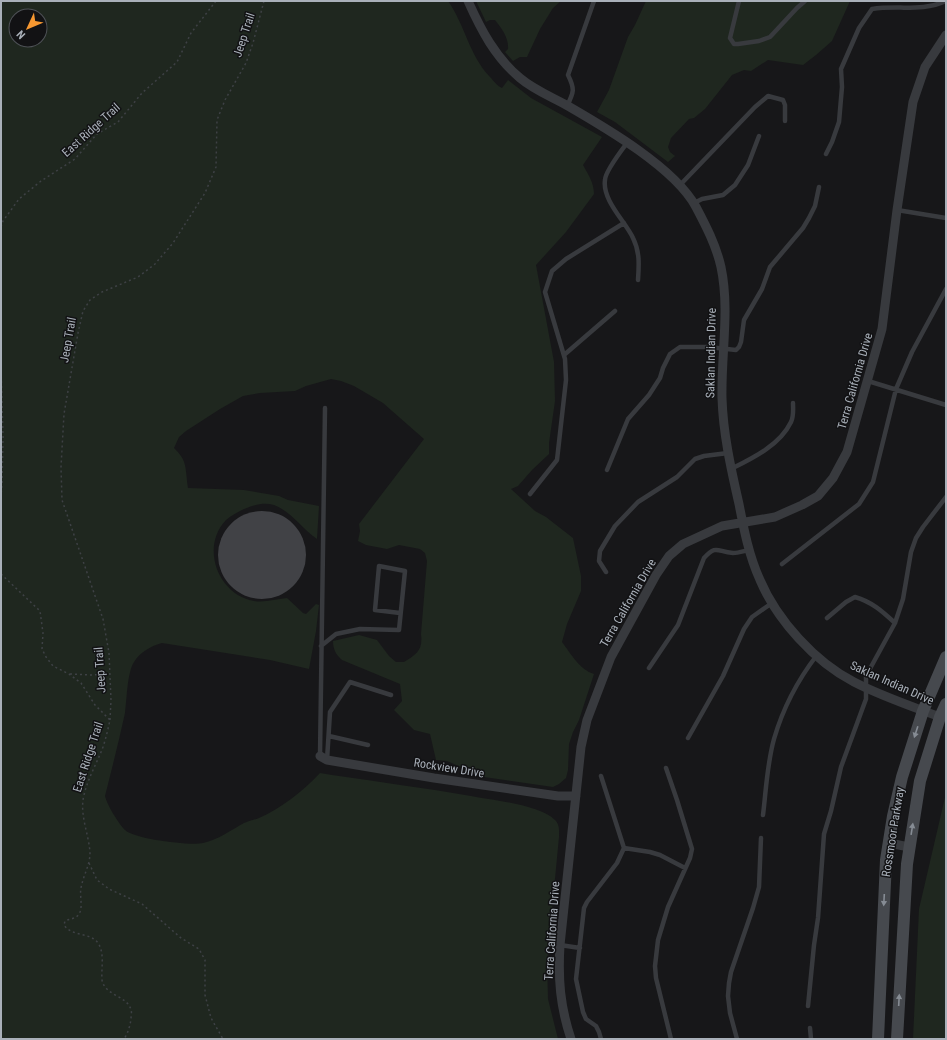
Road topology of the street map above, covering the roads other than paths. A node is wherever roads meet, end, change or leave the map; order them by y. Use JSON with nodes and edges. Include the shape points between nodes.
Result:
{"nodes":[{"id":1,"x":468,"y":1,"type":"edge"},
{"id":2,"x":594,"y":1,"type":"edge"},
{"id":3,"x":739,"y":1,"type":"edge"},
{"id":4,"x":806,"y":1,"type":"edge"},
{"id":5,"x":946,"y":1,"type":"edge"},
{"id":6,"x":946,"y":35,"type":"edge"},
{"id":7,"x":567,"y":106,"type":"junction"},
{"id":8,"x":785,"y":121,"type":"dead end"},
{"id":9,"x":759,"y":136,"type":"dead end"},
{"id":10,"x":626,"y":143,"type":"junction"},
{"id":11,"x":826,"y":154,"type":"dead end"},
{"id":12,"x":680,"y":185,"type":"junction"},
{"id":13,"x":818,"y":187,"type":"dead end"},
{"id":14,"x":694,"y":203,"type":"junction"},
{"id":15,"x":897,"y":210,"type":"junction"},
{"id":16,"x":946,"y":218,"type":"edge"},
{"id":17,"x":624,"y":224,"type":"junction"},
{"id":18,"x":638,"y":280,"type":"dead end"},
{"id":19,"x":946,"y":289,"type":"edge"},
{"id":20,"x":615,"y":311,"type":"dead end"},
{"id":21,"x":724,"y":348,"type":"junction"},
{"id":22,"x":564,"y":355,"type":"junction"},
{"id":23,"x":868,"y":381,"type":"junction"},
{"id":24,"x":896,"y":389,"type":"junction"},
{"id":25,"x":793,"y":403,"type":"dead end"},
{"id":26,"x":946,"y":405,"type":"edge"},
{"id":27,"x":325,"y":408,"type":"dead end"},
{"id":28,"x":728,"y":453,"type":"junction"},
{"id":29,"x":607,"y":470,"type":"dead end"},
{"id":30,"x":731,"y":470,"type":"junction"},
{"id":31,"x":530,"y":494,"type":"dead end"},
{"id":32,"x":946,"y":497,"type":"edge"},
{"id":33,"x":743,"y":522,"type":"junction"},
{"id":34,"x":749,"y":550,"type":"junction"},
{"id":35,"x":782,"y":564,"type":"dead end"},
{"id":36,"x":606,"y":572,"type":"dead end"},
{"id":37,"x":772,"y":603,"type":"junction"},
{"id":38,"x":400,"y":614,"type":"junction"},
{"id":39,"x":827,"y":618,"type":"dead end"},
{"id":40,"x":895,"y":623,"type":"junction"},
{"id":41,"x":321,"y":646,"type":"junction"},
{"id":42,"x":817,"y":655,"type":"junction"},
{"id":43,"x":946,"y":657,"type":"edge"},
{"id":44,"x":649,"y":668,"type":"dead end"},
{"id":45,"x":866,"y":688,"type":"junction"},
{"id":46,"x":391,"y":695,"type":"dead end"},
{"id":47,"x":946,"y":704,"type":"edge"},
{"id":48,"x":923,"y":711,"type":"junction"},
{"id":49,"x":940,"y":717,"type":"junction"},
{"id":50,"x":329,"y":736,"type":"junction"},
{"id":51,"x":688,"y":738,"type":"dead end"},
{"id":52,"x":368,"y":745,"type":"dead end"},
{"id":53,"x":323,"y":758,"type":"junction"},
{"id":54,"x":666,"y":768,"type":"dead end"},
{"id":55,"x":601,"y":776,"type":"dead end"},
{"id":56,"x":576,"y":796,"type":"junction"},
{"id":57,"x":763,"y":816,"type":"dead end"},
{"id":58,"x":760,"y":838,"type":"dead end"},
{"id":59,"x":889,"y":843,"type":"junction"},
{"id":60,"x":909,"y":847,"type":"junction"},
{"id":61,"x":624,"y":848,"type":"junction"},
{"id":62,"x":685,"y":868,"type":"junction"},
{"id":63,"x":560,"y":945,"type":"junction"},
{"id":64,"x":580,"y":948,"type":"junction"},
{"id":65,"x":808,"y":1006,"type":"dead end"},
{"id":66,"x":810,"y":1028,"type":"dead end"},
{"id":67,"x":571,"y":1039,"type":"edge"},
{"id":68,"x":601,"y":1039,"type":"edge"},
{"id":69,"x":671,"y":1039,"type":"edge"},
{"id":70,"x":737,"y":1039,"type":"edge"},
{"id":71,"x":811,"y":1039,"type":"edge"},
{"id":72,"x":878,"y":1039,"type":"edge"},
{"id":73,"x":897,"y":1039,"type":"edge"}],
"edges":[{"from":1,"to":7,"type":"street","name":"Saklan Indian Drive","via":[[491,46],[505,63],[533,88]]},
{"from":2,"to":7,"type":"lane","via":[[568,75],[573,93]]},
{"from":3,"to":4,"type":"lane","via":[[730,38],[736,44],[770,37]]},
{"from":5,"to":11,"type":"lane","via":[[926,8],[872,9],[859,28],[840,69],[840,122]]},
{"from":6,"to":15,"type":"street","name":"Terra California Drive","via":[[925,67],[913,102]]},
{"from":7,"to":10,"type":"street","name":"Saklan Indian Drive"},
{"from":8,"to":12,"type":"lane","via":[[783,100],[768,96]]},
{"from":9,"to":14,"type":"lane","via":[[748,165],[735,185],[723,194]]},
{"from":10,"to":12,"type":"street","name":"Saklan Indian Drive"},
{"from":10,"to":17,"type":"lane","via":[[604,179],[605,192]]},
{"from":12,"to":14,"type":"street","name":"Saklan Indian Drive"},
{"from":13,"to":21,"type":"lane","via":[[815,206],[809,218],[770,267],[762,289],[744,320],[739,347],[736,350]]},
{"from":14,"to":21,"type":"street","name":"Saklan Indian Drive","via":[[708,229],[720,264],[724,287]]},
{"from":15,"to":16,"type":"lane"},
{"from":15,"to":23,"type":"street","name":"Terra California Drive","via":[[882,329]]},
{"from":17,"to":18,"type":"lane","via":[[638,251]]},
{"from":17,"to":22,"type":"lane","via":[[566,259],[552,271],[545,292]]},
{"from":19,"to":24,"type":"lane","via":[[912,352]]},
{"from":20,"to":22,"type":"lane"},
{"from":21,"to":28,"type":"street","name":"Saklan Indian Drive","via":[[722,397]]},
{"from":21,"to":29,"type":"lane","via":[[680,347],[670,354],[660,378],[628,419]]},
{"from":22,"to":31,"type":"lane","via":[[566,380],[557,460]]},
{"from":23,"to":24,"type":"lane"},
{"from":23,"to":33,"type":"street","name":"Terra California Drive","via":[[847,452],[833,478],[818,496],[775,517]]},
{"from":24,"to":26,"type":"lane"},
{"from":24,"to":35,"type":"lane","via":[[873,482],[860,504]]},
{"from":25,"to":30,"type":"lane","via":[[791,422],[782,435],[759,455]]},
{"from":27,"to":41,"type":"lane"},
{"from":28,"to":30,"type":"street","name":"Saklan Indian Drive"},
{"from":28,"to":36,"type":"lane","via":[[695,459],[677,477],[638,502],[615,526],[600,551],[599,561]]},
{"from":30,"to":33,"type":"street","name":"Saklan Indian Drive"},
{"from":32,"to":40,"type":"lane","via":[[923,527],[910,552],[903,599]]},
{"from":33,"to":34,"type":"street","name":"Saklan Indian Drive"},
{"from":33,"to":56,"type":"street","name":"Terra California Drive","via":[[722,526],[683,544],[669,556],[656,575],[611,657],[587,720]]},
{"from":34,"to":37,"type":"street","name":"Saklan Indian Drive","via":[[760,581]]},
{"from":34,"to":44,"type":"lane","via":[[733,553],[711,551],[704,558],[678,625]]},
{"from":37,"to":42,"type":"street","name":"Saklan Indian Drive","via":[[798,637]]},
{"from":37,"to":51,"type":"lane","via":[[752,617],[744,629],[723,676]]},
{"from":38,"to":38,"type":"lane","via":[[404,571],[379,566],[375,610]]},
{"from":38,"to":41,"type":"lane","via":[[399,630],[360,629],[336,634]]},
{"from":39,"to":40,"type":"lane","via":[[855,597],[877,607]]},
{"from":40,"to":45,"type":"lane","via":[[866,676]]},
{"from":41,"to":53,"type":"lane"},
{"from":42,"to":45,"type":"street","name":"Saklan Indian Drive","via":[[839,673]]},
{"from":42,"to":57,"type":"lane","via":[[796,686],[774,740]]},
{"from":43,"to":48,"type":"street","name":"Rossmoor Parkway"},
{"from":45,"to":48,"type":"street","name":"Saklan Indian Drive"},
{"from":45,"to":65,"type":"lane","via":[[866,699],[841,766],[824,834]]},
{"from":46,"to":50,"type":"lane","via":[[350,682],[330,712]]},
{"from":47,"to":49,"type":"street","name":"Rossmoor Parkway"},
{"from":48,"to":49,"type":"street","name":"Saklan Indian Drive"},
{"from":48,"to":59,"type":"street","name":"Rossmoor Parkway","one_way":true,"via":[[902,777]]},
{"from":60,"to":49,"type":"street","name":"Rossmoor Parkway","one_way":true,"via":[[920,781]]},
{"from":50,"to":52,"type":"lane"},
{"from":50,"to":53,"type":"lane"},
{"from":53,"to":56,"type":"street","name":"Rockview Drive","via":[[434,778],[558,796]]},
{"from":54,"to":62,"type":"lane","via":[[692,849]]},
{"from":55,"to":61,"type":"lane"},
{"from":56,"to":63,"type":"street","name":"Terra California Drive"},
{"from":58,"to":70,"type":"lane","via":[[759,887],[728,984],[730,1013]]},
{"from":59,"to":60,"type":"street"},
{"from":59,"to":72,"type":"street","name":"Rossmoor Parkway","one_way":true,"via":[[886,860]]},
{"from":73,"to":60,"type":"street","name":"Rossmoor Parkway","one_way":true},
{"from":61,"to":62,"type":"lane","via":[[660,855]]},
{"from":61,"to":64,"type":"lane","via":[[617,863],[584,908]]},
{"from":62,"to":69,"type":"lane","via":[[662,926],[655,966]]},
{"from":63,"to":64,"type":"lane"},
{"from":63,"to":67,"type":"street","name":"Terra California Drive","via":[[558,975],[565,1021]]},
{"from":64,"to":68,"type":"lane","via":[[576,978],[581,1005],[586,1019],[596,1026]]},
{"from":66,"to":71,"type":"lane"}]}
